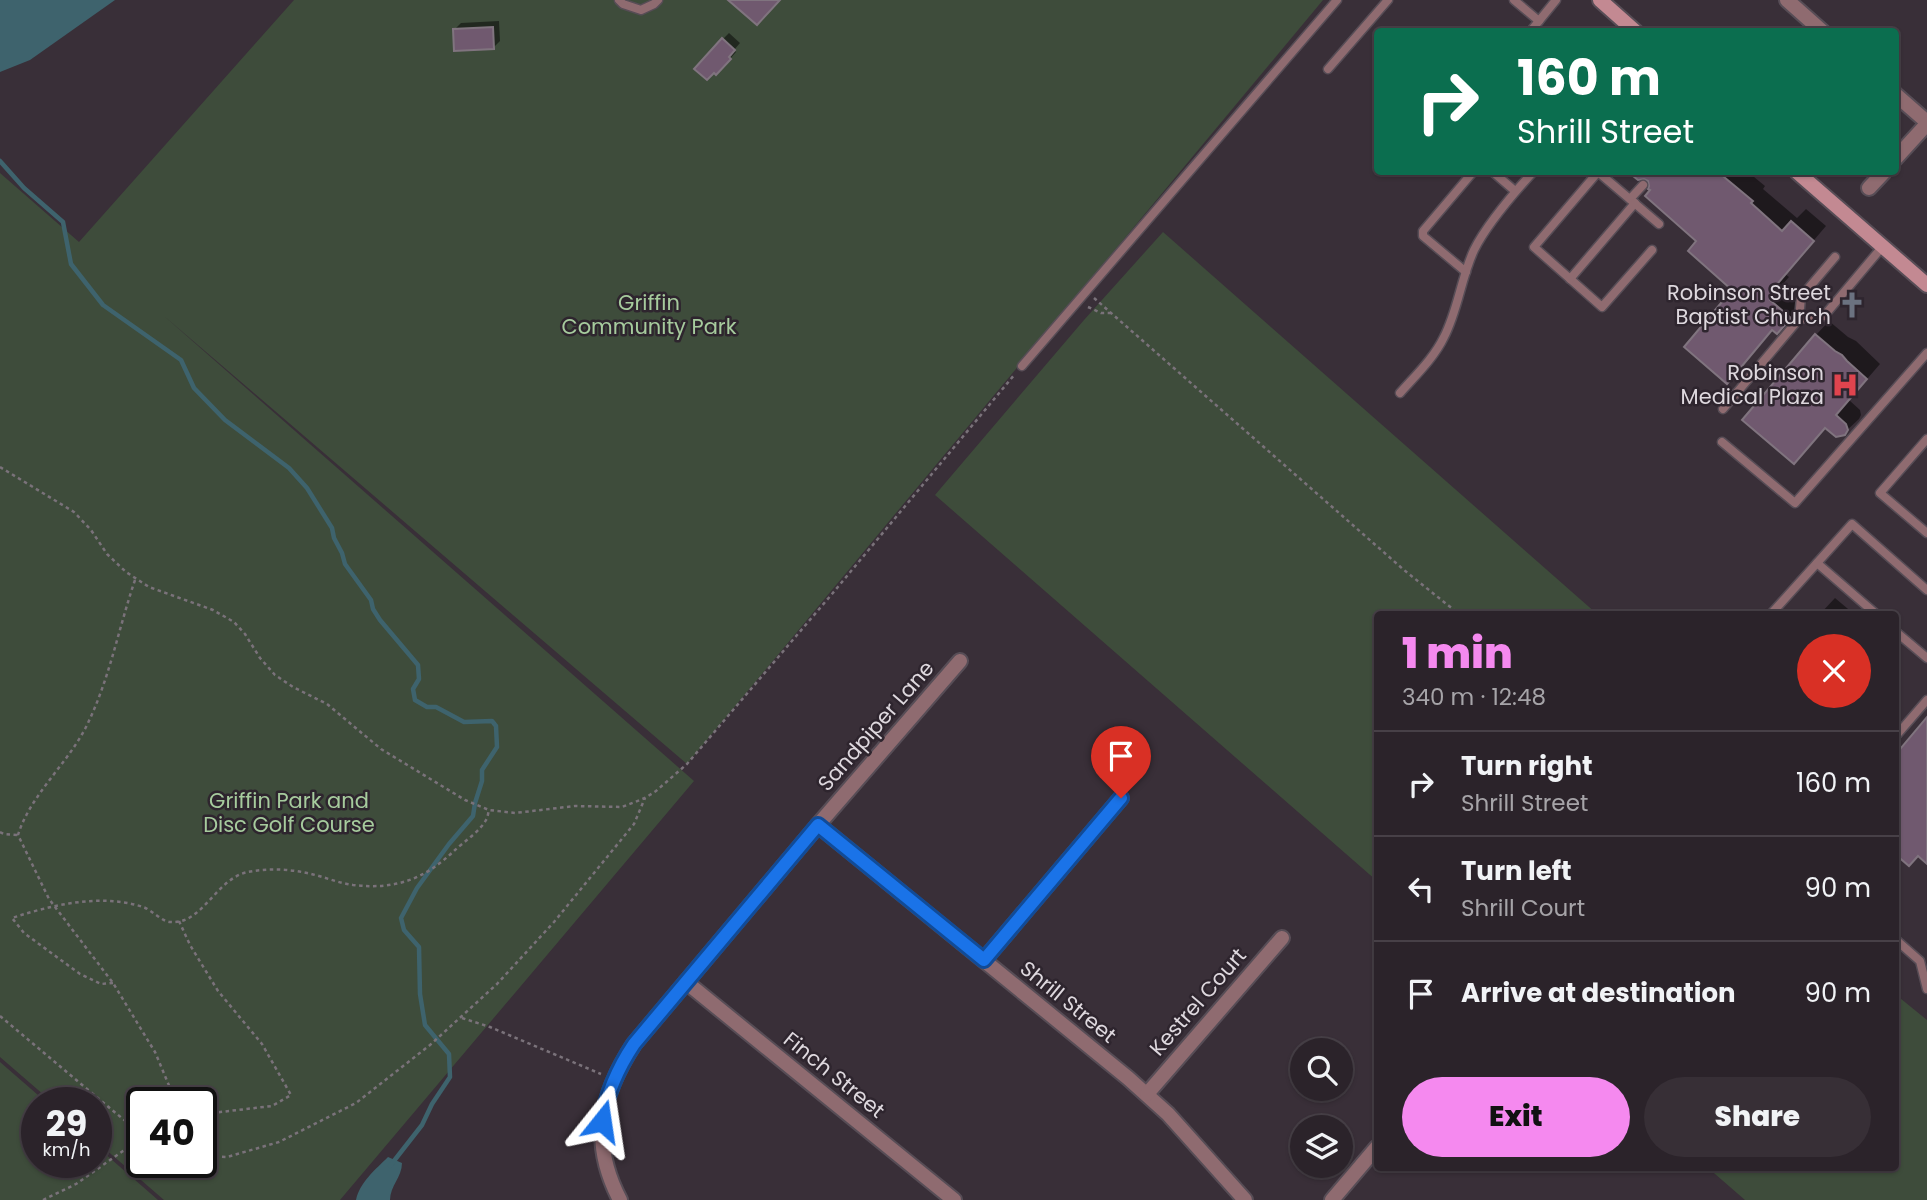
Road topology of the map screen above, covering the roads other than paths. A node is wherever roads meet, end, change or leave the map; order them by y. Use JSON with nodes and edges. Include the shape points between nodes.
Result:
{"nodes":[{"id":1,"x":619,"y":0,"type":"edge"},
{"id":2,"x":658,"y":0,"type":"edge"},
{"id":3,"x":1337,"y":0,"type":"edge"},
{"id":4,"x":1388,"y":0,"type":"edge"},
{"id":5,"x":1514,"y":0,"type":"edge"},
{"id":6,"x":1556,"y":0,"type":"edge"},
{"id":7,"x":1600,"y":0,"type":"edge"},
{"id":8,"x":1787,"y":0,"type":"edge"},
{"id":9,"x":1539,"y":21,"type":"junction"},
{"id":10,"x":1533,"y":28,"type":"edge"},
{"id":11,"x":1632,"y":28,"type":"edge"},
{"id":12,"x":1818,"y":28,"type":"edge"},
{"id":13,"x":1328,"y":69,"type":"dead end"},
{"id":14,"x":1899,"y":98,"type":"edge"},
{"id":15,"x":1927,"y":123,"type":"edge"},
{"id":16,"x":1899,"y":154,"type":"edge"},
{"id":17,"x":1470,"y":175,"type":"edge"},
{"id":18,"x":1497,"y":175,"type":"edge"},
{"id":19,"x":1530,"y":175,"type":"edge"},
{"id":20,"x":1595,"y":175,"type":"edge"},
{"id":21,"x":1602,"y":175,"type":"edge"},
{"id":22,"x":1800,"y":175,"type":"edge"},
{"id":23,"x":1881,"y":175,"type":"edge"},
{"id":24,"x":1643,"y":185,"type":"dead end"},
{"id":25,"x":1869,"y":188,"type":"dead end"},
{"id":26,"x":1516,"y":191,"type":"junction"},
{"id":27,"x":1633,"y":201,"type":"junction"},
{"id":28,"x":1659,"y":224,"type":"dead end"},
{"id":29,"x":1883,"y":246,"type":"junction"},
{"id":30,"x":1652,"y":250,"type":"dead end"},
{"id":31,"x":1835,"y":257,"type":"dead end"},
{"id":32,"x":1465,"y":272,"type":"junction"},
{"id":33,"x":1570,"y":279,"type":"junction"},
{"id":34,"x":1927,"y":285,"type":"edge"},
{"id":35,"x":1799,"y":319,"type":"junction"},
{"id":36,"x":1927,"y":353,"type":"edge"},
{"id":37,"x":1022,"y":366,"type":"road end"},
{"id":38,"x":1400,"y":393,"type":"dead end"},
{"id":39,"x":1723,"y":409,"type":"dead end"},
{"id":40,"x":1927,"y":439,"type":"edge"},
{"id":41,"x":1722,"y":442,"type":"dead end"},
{"id":42,"x":1927,"y":533,"type":"edge"},
{"id":43,"x":1817,"y":563,"type":"junction"},
{"id":44,"x":1927,"y":590,"type":"edge"},
{"id":45,"x":1774,"y":611,"type":"edge"},
{"id":46,"x":1873,"y":611,"type":"edge"},
{"id":47,"x":1899,"y":634,"type":"edge"},
{"id":48,"x":1927,"y":659,"type":"edge"},
{"id":49,"x":960,"y":661,"type":"dead end"},
{"id":50,"x":1927,"y":700,"type":"edge"},
{"id":51,"x":1899,"y":732,"type":"edge"},
{"id":52,"x":1121,"y":798,"type":"dead end"},
{"id":53,"x":818,"y":825,"type":"junction"},
{"id":54,"x":1282,"y":938,"type":"dead end"},
{"id":55,"x":1899,"y":943,"type":"edge"},
{"id":56,"x":984,"y":960,"type":"junction"},
{"id":57,"x":687,"y":982,"type":"junction"},
{"id":58,"x":1927,"y":989,"type":"edge"},
{"id":59,"x":1147,"y":1094,"type":"junction"},
{"id":60,"x":1374,"y":1151,"type":"edge"},
{"id":61,"x":620,"y":1200,"type":"edge"},
{"id":62,"x":954,"y":1200,"type":"edge"},
{"id":63,"x":1245,"y":1200,"type":"edge"},
{"id":64,"x":1332,"y":1200,"type":"edge"}],
"edges":[{"from":1,"to":2,"type":"lane","via":[[641,10]]},
{"from":3,"to":37,"type":"lane"},
{"from":4,"to":13,"type":"lane"},
{"from":5,"to":9,"type":"lane"},
{"from":6,"to":9,"type":"lane"},
{"from":7,"to":11,"type":"main road"},
{"from":8,"to":12,"type":"street"},
{"from":9,"to":10,"type":"lane"},
{"from":14,"to":15,"type":"street"},
{"from":15,"to":16,"type":"street"},
{"from":17,"to":32,"type":"lane","via":[[1423,231],[1423,236]]},
{"from":18,"to":26,"type":"lane"},
{"from":19,"to":26,"type":"lane"},
{"from":20,"to":33,"type":"lane","via":[[1534,247]]},
{"from":21,"to":27,"type":"lane"},
{"from":22,"to":29,"type":"main road"},
{"from":23,"to":25,"type":"street"},
{"from":24,"to":27,"type":"lane"},
{"from":26,"to":32,"type":"lane","via":[[1481,238]]},
{"from":27,"to":28,"type":"lane"},
{"from":27,"to":33,"type":"lane"},
{"from":29,"to":34,"type":"main road"},
{"from":29,"to":35,"type":"lane","via":[[1824,316]]},
{"from":30,"to":33,"type":"lane","via":[[1602,307]]},
{"from":31,"to":35,"type":"lane","via":[[1801,297]]},
{"from":32,"to":38,"type":"lane","via":[[1444,338]]},
{"from":35,"to":39,"type":"lane"},
{"from":36,"to":41,"type":"lane","via":[[1794,503]]},
{"from":40,"to":42,"type":"lane","via":[[1880,493]]},
{"from":43,"to":44,"type":"lane","via":[[1852,524]]},
{"from":43,"to":45,"type":"lane"},
{"from":43,"to":46,"type":"lane"},
{"from":47,"to":48,"type":"lane"},
{"from":49,"to":53,"type":"street","name":"Sandpiper Lane"},
{"from":50,"to":51,"type":"lane"},
{"from":52,"to":56,"type":"street"},
{"from":53,"to":56,"type":"street","name":"Shrill Street"},
{"from":53,"to":57,"type":"street","name":"Sandpiper Lane"},
{"from":54,"to":59,"type":"street","name":"Kestrel Court"},
{"from":55,"to":58,"type":"lane","via":[[1920,961]]},
{"from":56,"to":59,"type":"street","name":"Shrill Street"},
{"from":57,"to":61,"type":"street","name":"Sandpiper Lane","via":[[634,1044],[606,1100],[602,1144]]},
{"from":57,"to":62,"type":"street","name":"Finch Street"},
{"from":59,"to":63,"type":"street","name":"Shrill Street"},
{"from":60,"to":64,"type":"street"}]}
